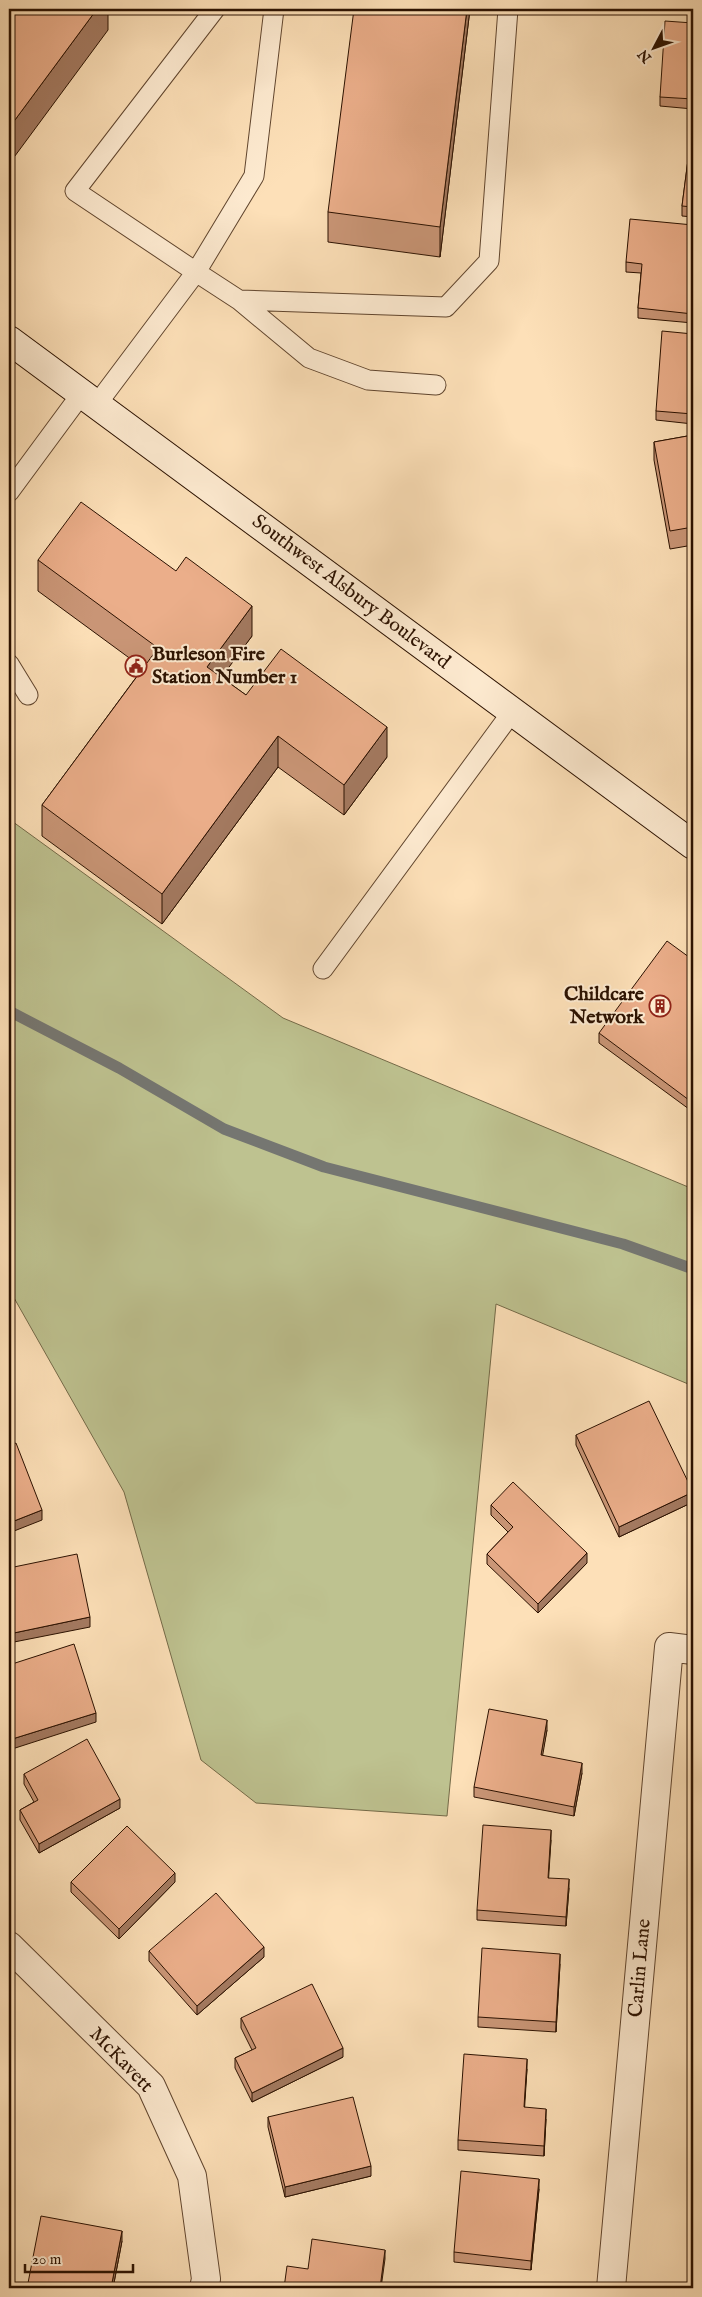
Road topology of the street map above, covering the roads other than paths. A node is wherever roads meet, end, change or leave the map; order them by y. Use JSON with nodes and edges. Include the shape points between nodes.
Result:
{"nodes":[{"id":1,"x":215,"y":9,"type":"edge"},
{"id":2,"x":274,"y":9,"type":"edge"},
{"id":3,"x":508,"y":9,"type":"edge"},
{"id":4,"x":196,"y":272,"type":"junction"},
{"id":5,"x":239,"y":300,"type":"junction"},
{"id":6,"x":9,"y":340,"type":"edge"},
{"id":7,"x":436,"y":384,"type":"dead end"},
{"id":8,"x":89,"y":399,"type":"junction"},
{"id":9,"x":9,"y":492,"type":"edge"},
{"id":10,"x":9,"y":664,"type":"edge"},
{"id":11,"x":28,"y":695,"type":"dead end"},
{"id":12,"x":512,"y":712,"type":"junction"},
{"id":13,"x":693,"y":845,"type":"edge"},
{"id":14,"x":323,"y":969,"type":"dead end"},
{"id":15,"x":681,"y":1649,"type":"edge"},
{"id":16,"x":9,"y":1946,"type":"edge"},
{"id":17,"x":204,"y":2288,"type":"edge"},
{"id":18,"x":611,"y":2288,"type":"edge"}],
"edges":[{"from":1,"to":4,"type":"lane","via":[[75,191]]},
{"from":2,"to":4,"type":"lane","via":[[254,176]]},
{"from":3,"to":5,"type":"lane","via":[[488,261],[446,307]]},
{"from":4,"to":5,"type":"lane"},
{"from":4,"to":8,"type":"lane"},
{"from":5,"to":7,"type":"lane","via":[[309,358],[368,380]]},
{"from":6,"to":8,"type":"street","name":"Southwest Alsbury Boulevard"},
{"from":8,"to":9,"type":"lane"},
{"from":8,"to":12,"type":"street","name":"Southwest Alsbury Boulevard"},
{"from":10,"to":11,"type":"lane"},
{"from":12,"to":13,"type":"street","name":"Southwest Alsbury Boulevard"},
{"from":12,"to":14,"type":"lane"},
{"from":15,"to":18,"type":"street","name":"Carlin Lane"},
{"from":16,"to":17,"type":"street","name":"McKavett","via":[[151,2086],[192,2176],[206,2279]]}]}
